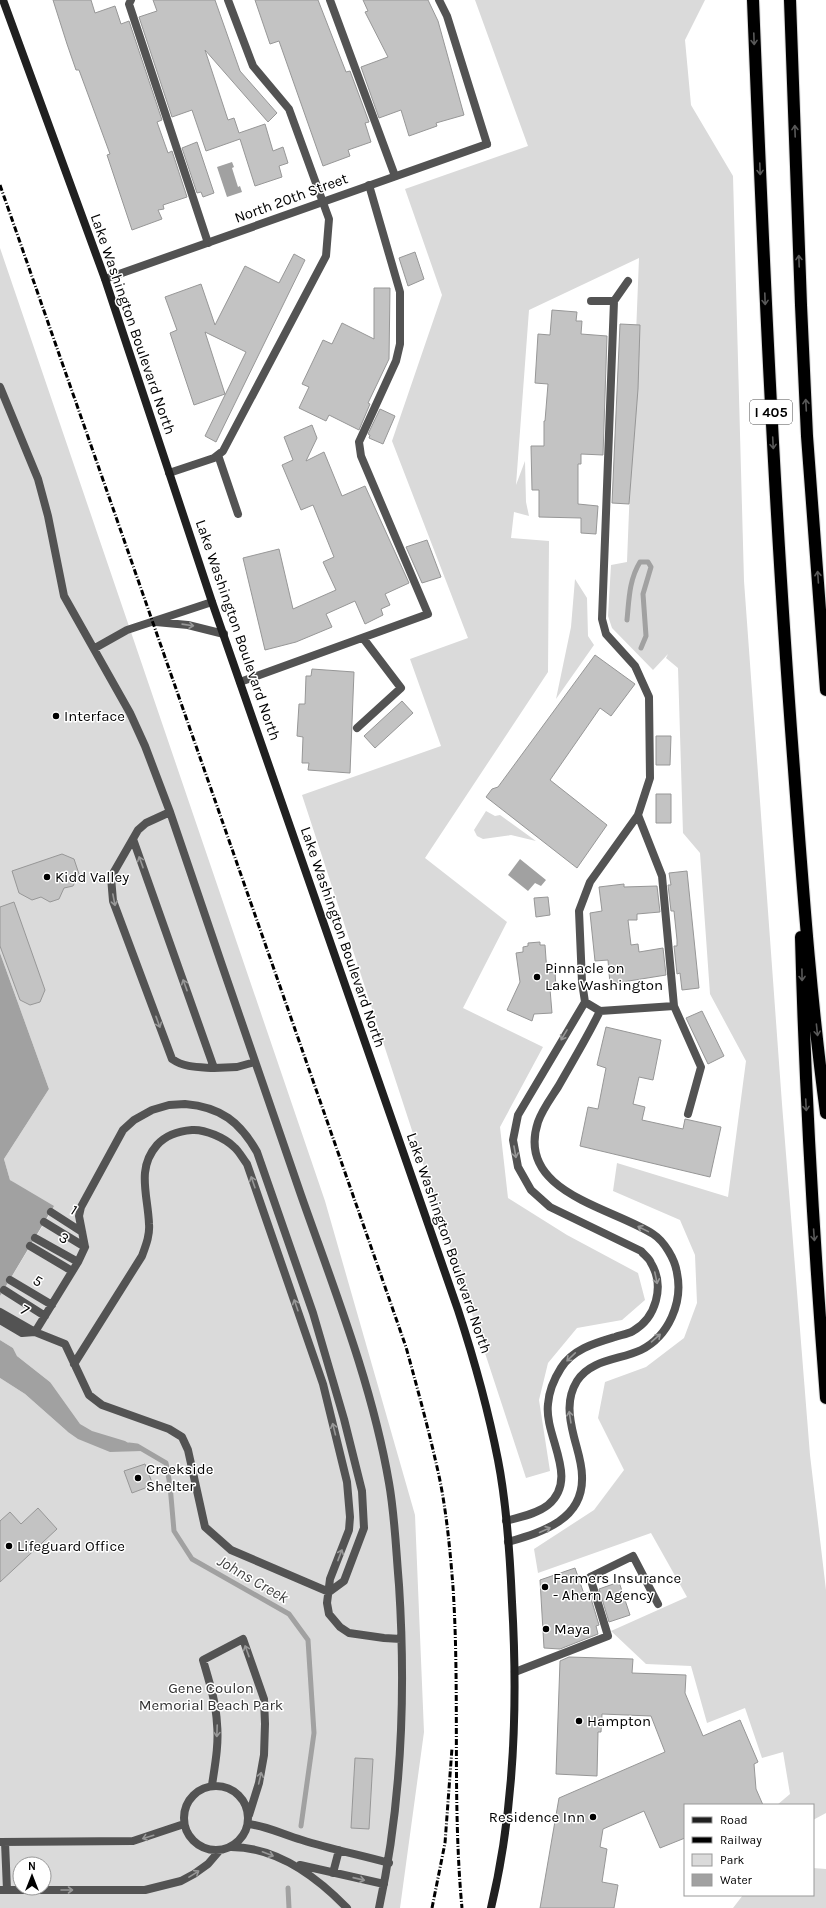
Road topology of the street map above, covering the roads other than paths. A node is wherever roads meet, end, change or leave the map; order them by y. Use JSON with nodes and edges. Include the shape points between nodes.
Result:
{"nodes":[{"id":1,"x":3,"y":0,"type":"edge"},
{"id":2,"x":132,"y":0,"type":"edge"},
{"id":3,"x":228,"y":0,"type":"edge"},
{"id":4,"x":330,"y":0,"type":"edge"},
{"id":5,"x":439,"y":0,"type":"edge"},
{"id":6,"x":753,"y":0,"type":"edge"},
{"id":7,"x":790,"y":0,"type":"edge"},
{"id":8,"x":395,"y":176,"type":"junction"},
{"id":9,"x":369,"y":185,"type":"junction"},
{"id":10,"x":322,"y":202,"type":"junction"},
{"id":11,"x":208,"y":243,"type":"junction"},
{"id":12,"x":105,"y":279,"type":"junction"},
{"id":13,"x":628,"y":282,"type":"dead end"},
{"id":14,"x":591,"y":301,"type":"dead end"},
{"id":15,"x":614,"y":301,"type":"junction"},
{"id":16,"x":0,"y":387,"type":"edge"},
{"id":17,"x":218,"y":455,"type":"junction"},
{"id":18,"x":169,"y":473,"type":"junction"},
{"id":19,"x":238,"y":514,"type":"dead end"},
{"id":20,"x":212,"y":602,"type":"junction"},
{"id":21,"x":152,"y":622,"type":"junction"},
{"id":22,"x":224,"y":634,"type":"junction"},
{"id":23,"x":363,"y":638,"type":"junction"},
{"id":24,"x":822,"y":644,"type":"junction"},
{"id":25,"x":95,"y":648,"type":"junction"},
{"id":26,"x":826,"y":667,"type":"edge"},
{"id":27,"x":240,"y":682,"type":"junction"},
{"id":28,"x":826,"y":690,"type":"edge"},
{"id":29,"x":357,"y":728,"type":"dead end"},
{"id":30,"x":170,"y":812,"type":"junction"},
{"id":31,"x":638,"y":815,"type":"junction"},
{"id":32,"x":798,"y":824,"type":"junction"},
{"id":33,"x":133,"y":839,"type":"junction"},
{"id":34,"x":585,"y":1002,"type":"junction"},
{"id":35,"x":674,"y":1006,"type":"junction"},
{"id":36,"x":600,"y":1011,"type":"junction"},
{"id":37,"x":255,"y":1062,"type":"junction"},
{"id":38,"x":214,"y":1068,"type":"junction"},
{"id":39,"x":826,"y":1113,"type":"edge"},
{"id":40,"x":688,"y":1114,"type":"dead end"},
{"id":41,"x":51,"y":1212,"type":"dead end"},
{"id":42,"x":44,"y":1222,"type":"dead end"},
{"id":43,"x":82,"y":1232,"type":"junction"},
{"id":44,"x":35,"y":1238,"type":"dead end"},
{"id":45,"x":30,"y":1246,"type":"dead end"},
{"id":46,"x":85,"y":1247,"type":"junction"},
{"id":47,"x":78,"y":1262,"type":"junction"},
{"id":48,"x":72,"y":1271,"type":"junction"},
{"id":49,"x":10,"y":1280,"type":"dead end"},
{"id":50,"x":4,"y":1290,"type":"dead end"},
{"id":51,"x":52,"y":1306,"type":"junction"},
{"id":52,"x":0,"y":1312,"type":"edge"},
{"id":53,"x":45,"y":1316,"type":"junction"},
{"id":54,"x":0,"y":1320,"type":"edge"},
{"id":55,"x":35,"y":1332,"type":"junction"},
{"id":56,"x":74,"y":1364,"type":"junction"},
{"id":57,"x":826,"y":1398,"type":"edge"},
{"id":58,"x":506,"y":1521,"type":"junction"},
{"id":59,"x":508,"y":1542,"type":"junction"},
{"id":60,"x":329,"y":1592,"type":"junction"},
{"id":61,"x":658,"y":1604,"type":"dead end"},
{"id":62,"x":401,"y":1638,"type":"junction"},
{"id":63,"x":515,"y":1672,"type":"junction"},
{"id":64,"x":212,"y":1785,"type":"junction"},
{"id":65,"x":249,"y":1815,"type":"junction"},
{"id":66,"x":184,"y":1824,"type":"junction"},
{"id":67,"x":248,"y":1824,"type":"junction"},
{"id":68,"x":2,"y":1842,"type":"edge"},
{"id":69,"x":230,"y":1847,"type":"junction"},
{"id":70,"x":220,"y":1850,"type":"junction"},
{"id":71,"x":339,"y":1850,"type":"junction"},
{"id":72,"x":389,"y":1862,"type":"junction"},
{"id":73,"x":294,"y":1864,"type":"junction"},
{"id":74,"x":333,"y":1873,"type":"junction"},
{"id":75,"x":384,"y":1884,"type":"junction"},
{"id":76,"x":4,"y":1890,"type":"edge"},
{"id":77,"x":347,"y":1908,"type":"edge"},
{"id":78,"x":379,"y":1908,"type":"edge"},
{"id":79,"x":491,"y":1908,"type":"edge"}],
"edges":[{"from":1,"to":12,"type":"street","name":"Lake Washington Boulevard North"},
{"from":2,"to":11,"type":"street","via":[[129,4]]},
{"from":3,"to":10,"type":"street","via":[[253,66],[289,109]]},
{"from":4,"to":8,"type":"street"},
{"from":5,"to":8,"type":"street","name":"North 20th Street","via":[[447,16],[487,144]]},
{"from":6,"to":32,"type":"highway","number":"I 405","one_way":true,"via":[[766,329]]},
{"from":24,"to":7,"type":"highway","number":"I 405","one_way":true,"via":[[802,344]]},
{"from":8,"to":9,"type":"street","name":"North 20th Street"},
{"from":9,"to":10,"type":"street","name":"North 20th Street"},
{"from":9,"to":23,"type":"street","via":[[400,292],[400,344],[396,361],[359,442],[361,456],[428,614]]},
{"from":10,"to":11,"type":"street","name":"North 20th Street"},
{"from":10,"to":17,"type":"street","via":[[329,219],[326,256],[231,438]]},
{"from":11,"to":12,"type":"street","name":"North 20th Street"},
{"from":12,"to":18,"type":"street","name":"Lake Washington Boulevard North"},
{"from":13,"to":15,"type":"street"},
{"from":14,"to":15,"type":"street"},
{"from":15,"to":31,"type":"street","via":[[602,619],[606,634],[635,666],[649,697],[650,778]]},
{"from":16,"to":25,"type":"street","via":[[38,479],[64,596]]},
{"from":17,"to":18,"type":"street"},
{"from":17,"to":19,"type":"street"},
{"from":18,"to":20,"type":"street","name":"Lake Washington Boulevard North"},
{"from":20,"to":21,"type":"street"},
{"from":20,"to":22,"type":"street","name":"Lake Washington Boulevard North"},
{"from":21,"to":22,"type":"street","one_way":true,"via":[[188,625]]},
{"from":21,"to":25,"type":"street","via":[[127,630]]},
{"from":22,"to":27,"type":"street","name":"Lake Washington Boulevard North"},
{"from":23,"to":27,"type":"street"},
{"from":23,"to":29,"type":"street","via":[[400,688]]},
{"from":24,"to":26,"type":"highway"},
{"from":24,"to":28,"type":"highway","number":"I 405"},
{"from":25,"to":30,"type":"street","via":[[146,746]]},
{"from":27,"to":58,"type":"street","name":"Lake Washington Boulevard North","via":[[458,1310],[484,1396],[498,1461]]},
{"from":30,"to":33,"type":"street","via":[[146,823]]},
{"from":30,"to":37,"type":"street"},
{"from":31,"to":34,"type":"street","via":[[590,882],[579,911]]},
{"from":31,"to":35,"type":"street","via":[[662,876]]},
{"from":32,"to":39,"type":"highway","number":"I 405","one_way":true},
{"from":32,"to":57,"type":"highway","one_way":true,"via":[[804,1058],[811,1204]]},
{"from":38,"to":33,"type":"street","one_way":true},
{"from":33,"to":38,"type":"street","one_way":true,"via":[[111,877],[113,901],[172,1059],[191,1067]]},
{"from":34,"to":36,"type":"street"},
{"from":34,"to":58,"type":"street","one_way":true,"via":[[518,1115],[513,1140],[518,1166],[531,1190],[550,1207],[641,1251],[651,1262],[657,1277],[658,1293],[654,1309],[645,1322],[632,1331],[594,1343],[577,1352],[562,1367],[552,1385],[548,1405],[562,1476],[560,1488],[547,1506]]},
{"from":35,"to":36,"type":"street"},
{"from":35,"to":40,"type":"street","via":[[701,1067]]},
{"from":59,"to":36,"type":"street","one_way":true,"via":[[545,1530],[560,1522],[572,1509],[580,1494],[583,1476],[568,1406],[571,1392],[578,1379],[602,1362],[642,1350],[660,1336],[673,1317],[679,1296],[678,1273],[669,1252],[654,1234],[561,1189],[547,1176],[538,1160],[534,1141],[538,1122],[589,1035]]},
{"from":37,"to":38,"type":"street","via":[[237,1067]]},
{"from":37,"to":62,"type":"street","via":[[367,1391],[394,1517]]},
{"from":41,"to":43,"type":"street","name":"1"},
{"from":42,"to":46,"type":"street"},
{"from":43,"to":46,"type":"street"},
{"from":43,"to":60,"type":"street","via":[[79,1216],[87,1194],[123,1130],[143,1114],[169,1105],[194,1105],[221,1113],[248,1136],[257,1152],[313,1313],[362,1491],[364,1528],[344,1581]]},
{"from":44,"to":47,"type":"street","name":"3"},
{"from":45,"to":48,"type":"street"},
{"from":46,"to":47,"type":"street"},
{"from":47,"to":48,"type":"street"},
{"from":48,"to":51,"type":"street"},
{"from":49,"to":51,"type":"street","name":"5"},
{"from":50,"to":53,"type":"street"},
{"from":51,"to":53,"type":"street"},
{"from":52,"to":55,"type":"street","name":"7"},
{"from":53,"to":55,"type":"street"},
{"from":54,"to":55,"type":"street","via":[[22,1333]]},
{"from":55,"to":56,"type":"street","via":[[65,1344]]},
{"from":56,"to":60,"type":"street","via":[[89,1395],[102,1404],[169,1428],[182,1437],[188,1450],[206,1527],[219,1540],[231,1550]]},
{"from":60,"to":56,"type":"street","one_way":true,"via":[[330,1579],[349,1530],[347,1482],[323,1384],[246,1164],[234,1147],[217,1136],[197,1130],[181,1131],[163,1139],[150,1153],[145,1166],[148,1241],[142,1256]]},
{"from":58,"to":59,"type":"street","name":"Lake Washington Boulevard North"},
{"from":59,"to":63,"type":"street","name":"Lake Washington Boulevard North"},
{"from":60,"to":62,"type":"street","via":[[329,1614],[340,1628],[349,1633]]},
{"from":61,"to":63,"type":"street","via":[[633,1556],[590,1577],[608,1636]]},
{"from":62,"to":72,"type":"street","via":[[401,1740]]},
{"from":63,"to":79,"type":"street","name":"Lake Washington Boulevard North","via":[[508,1815]]},
{"from":64,"to":65,"type":"street","via":[[237,1792],[247,1806]]},
{"from":65,"to":64,"type":"street","one_way":true,"via":[[264,1755],[265,1724],[264,1699],[243,1639],[203,1660],[217,1723]]},
{"from":64,"to":66,"type":"street","via":[[194,1793],[188,1801]]},
{"from":65,"to":67,"type":"street"},
{"from":66,"to":68,"type":"street","one_way":true,"via":[[133,1841]]},
{"from":66,"to":70,"type":"street","via":[[197,1844]]},
{"from":67,"to":69,"type":"street","via":[[245,1834]]},
{"from":67,"to":71,"type":"street","via":[[262,1825],[280,1834]]},
{"from":68,"to":76,"type":"street"},
{"from":69,"to":70,"type":"street"},
{"from":69,"to":73,"type":"street","one_way":true,"via":[[249,1847]]},
{"from":76,"to":70,"type":"street","one_way":true,"via":[[144,1890],[181,1881],[208,1864]]},
{"from":71,"to":72,"type":"street"},
{"from":71,"to":74,"type":"street"},
{"from":72,"to":75,"type":"street"},
{"from":73,"to":74,"type":"street"},
{"from":73,"to":77,"type":"street","via":[[331,1891]]},
{"from":74,"to":75,"type":"street","one_way":true},
{"from":75,"to":78,"type":"street"}]}
